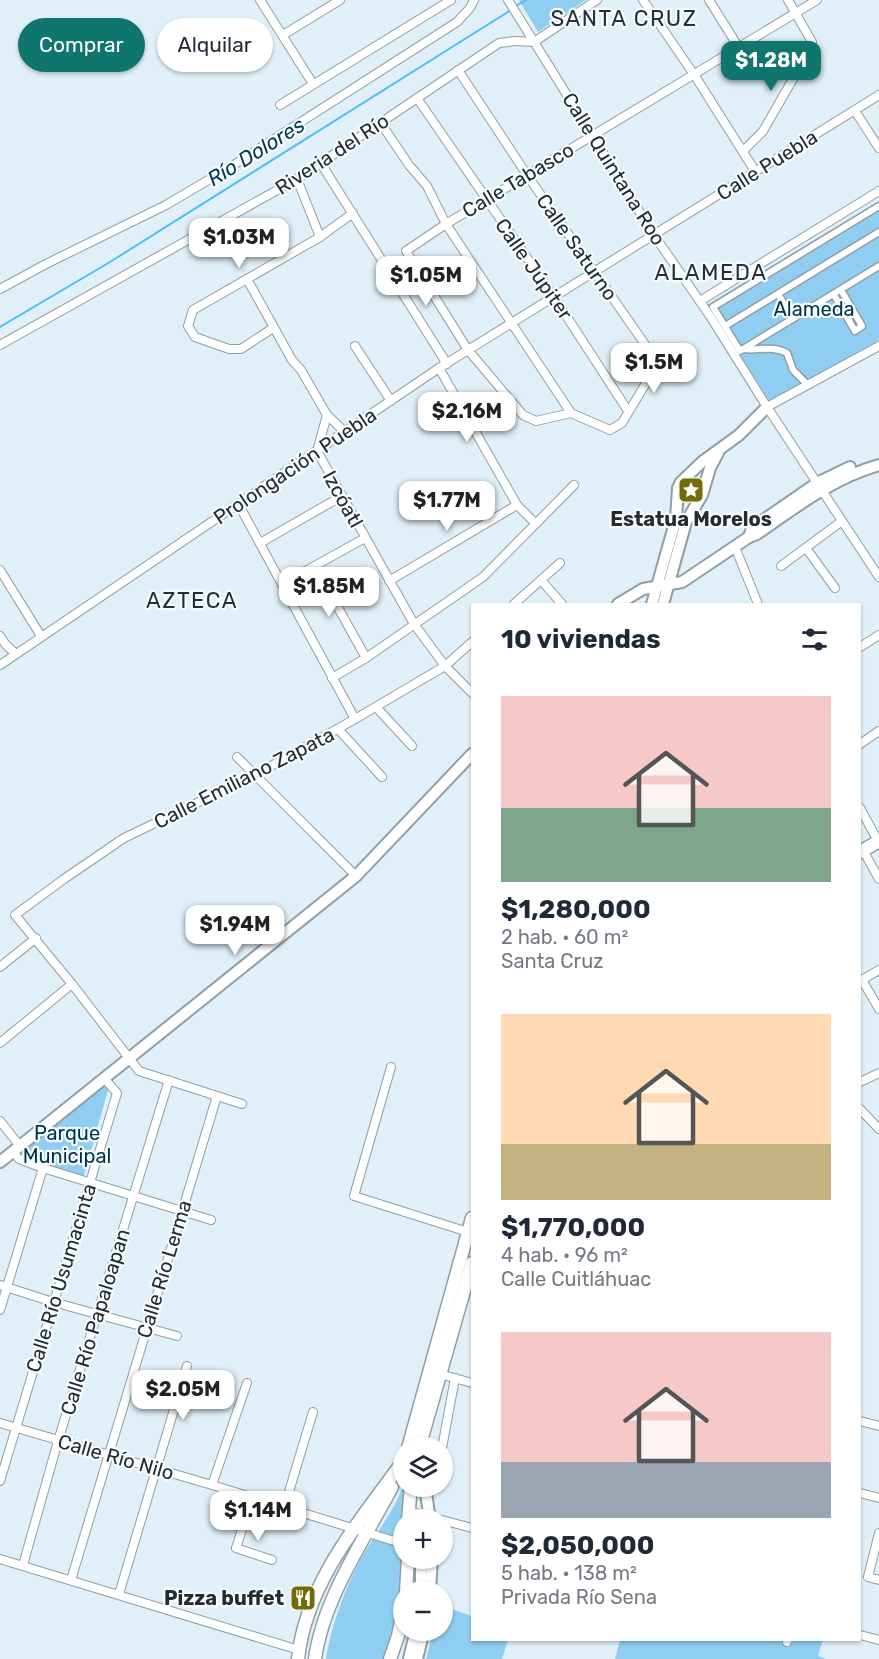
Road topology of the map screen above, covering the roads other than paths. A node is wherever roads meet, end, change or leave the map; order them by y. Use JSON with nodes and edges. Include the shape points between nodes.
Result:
{"nodes":[{"id":1,"x":260,"y":0,"type":"edge"},
{"id":2,"x":340,"y":0,"type":"edge"},
{"id":3,"x":451,"y":0,"type":"edge"},
{"id":4,"x":474,"y":0,"type":"edge"},
{"id":5,"x":508,"y":0,"type":"edge"},
{"id":6,"x":597,"y":0,"type":"edge"},
{"id":7,"x":643,"y":0,"type":"edge"},
{"id":8,"x":709,"y":0,"type":"edge"},
{"id":9,"x":788,"y":0,"type":"edge"},
{"id":10,"x":817,"y":0,"type":"edge"},
{"id":11,"x":796,"y":12,"type":"junction"},
{"id":12,"x":283,"y":35,"type":"junction"},
{"id":13,"x":534,"y":42,"type":"junction"},
{"id":14,"x":739,"y":48,"type":"junction"},
{"id":15,"x":458,"y":70,"type":"junction"},
{"id":16,"x":695,"y":76,"type":"junction"},
{"id":17,"x":313,"y":84,"type":"junction"},
{"id":18,"x":879,"y":95,"type":"edge"},
{"id":19,"x":417,"y":98,"type":"junction"},
{"id":20,"x":280,"y":105,"type":"dead end"},
{"id":21,"x":855,"y":111,"type":"junction"},
{"id":22,"x":380,"y":122,"type":"junction"},
{"id":23,"x":592,"y":135,"type":"junction"},
{"id":24,"x":879,"y":148,"type":"edge"},
{"id":25,"x":743,"y":151,"type":"junction"},
{"id":26,"x":320,"y":162,"type":"junction"},
{"id":27,"x":755,"y":171,"type":"junction"},
{"id":28,"x":527,"y":176,"type":"junction"},
{"id":29,"x":297,"y":179,"type":"junction"},
{"id":30,"x":879,"y":191,"type":"edge"},
{"id":31,"x":486,"y":200,"type":"junction"},
{"id":32,"x":879,"y":206,"type":"edge"},
{"id":33,"x":352,"y":213,"type":"junction"},
{"id":34,"x":446,"y":224,"type":"junction"},
{"id":35,"x":879,"y":232,"type":"edge"},
{"id":36,"x":654,"y":235,"type":"junction"},
{"id":37,"x":320,"y":237,"type":"junction"},
{"id":38,"x":879,"y":266,"type":"edge"},
{"id":39,"x":595,"y":272,"type":"junction"},
{"id":40,"x":247,"y":279,"type":"junction"},
{"id":41,"x":0,"y":289,"type":"edge"},
{"id":42,"x":841,"y":290,"type":"junction"},
{"id":43,"x":778,"y":294,"type":"junction"},
{"id":44,"x":834,"y":295,"type":"junction"},
{"id":45,"x":554,"y":297,"type":"junction"},
{"id":46,"x":700,"y":301,"type":"junction"},
{"id":47,"x":793,"y":320,"type":"junction"},
{"id":48,"x":511,"y":323,"type":"junction"},
{"id":49,"x":725,"y":326,"type":"junction"},
{"id":50,"x":273,"y":328,"type":"junction"},
{"id":51,"x":773,"y":332,"type":"junction"},
{"id":52,"x":0,"y":345,"type":"edge"},
{"id":53,"x":355,"y":346,"type":"dead end"},
{"id":54,"x":879,"y":346,"type":"edge"},
{"id":55,"x":766,"y":348,"type":"junction"},
{"id":56,"x":743,"y":349,"type":"junction"},
{"id":57,"x":468,"y":350,"type":"junction"},
{"id":58,"x":447,"y":364,"type":"junction"},
{"id":59,"x":439,"y":368,"type":"junction"},
{"id":60,"x":808,"y":385,"type":"junction"},
{"id":61,"x":391,"y":401,"type":"junction"},
{"id":62,"x":767,"y":407,"type":"junction"},
{"id":63,"x":628,"y":411,"type":"junction"},
{"id":64,"x":571,"y":413,"type":"junction"},
{"id":65,"x":327,"y":415,"type":"junction"},
{"id":66,"x":345,"y":432,"type":"junction"},
{"id":67,"x":720,"y":450,"type":"junction"},
{"id":68,"x":316,"y":451,"type":"junction"},
{"id":69,"x":879,"y":458,"type":"edge"},
{"id":70,"x":879,"y":465,"type":"edge"},
{"id":71,"x":686,"y":476,"type":"junction"},
{"id":72,"x":574,"y":485,"type":"dead end"},
{"id":73,"x":819,"y":487,"type":"junction"},
{"id":74,"x":704,"y":488,"type":"junction"},
{"id":75,"x":678,"y":492,"type":"junction"},
{"id":76,"x":342,"y":496,"type":"junction"},
{"id":77,"x":697,"y":501,"type":"junction"},
{"id":78,"x":238,"y":505,"type":"junction"},
{"id":79,"x":517,"y":505,"type":"junction"},
{"id":80,"x":842,"y":521,"type":"junction"},
{"id":81,"x":536,"y":524,"type":"junction"},
{"id":82,"x":365,"y":538,"type":"junction"},
{"id":83,"x":260,"y":543,"type":"junction"},
{"id":84,"x":735,"y":547,"type":"junction"},
{"id":85,"x":806,"y":548,"type":"junction"},
{"id":86,"x":560,"y":563,"type":"dead end"},
{"id":87,"x":315,"y":566,"type":"junction"},
{"id":88,"x":781,"y":567,"type":"dead end"},
{"id":89,"x":0,"y":570,"type":"edge"},
{"id":90,"x":879,"y":577,"type":"edge"},
{"id":91,"x":541,"y":580,"type":"junction"},
{"id":92,"x":389,"y":581,"type":"junction"},
{"id":93,"x":282,"y":584,"type":"junction"},
{"id":94,"x":663,"y":584,"type":"junction"},
{"id":95,"x":834,"y":588,"type":"dead end"},
{"id":96,"x":515,"y":603,"type":"edge"},
{"id":97,"x":561,"y":603,"type":"edge"},
{"id":98,"x":620,"y":603,"type":"edge"},
{"id":99,"x":653,"y":603,"type":"edge"},
{"id":100,"x":663,"y":603,"type":"edge"},
{"id":101,"x":758,"y":603,"type":"edge"},
{"id":102,"x":414,"y":624,"type":"junction"},
{"id":103,"x":879,"y":635,"type":"edge"},
{"id":104,"x":0,"y":636,"type":"edge"},
{"id":105,"x":41,"y":636,"type":"junction"},
{"id":106,"x":471,"y":643,"type":"edge"},
{"id":107,"x":861,"y":646,"type":"edge"},
{"id":108,"x":16,"y":654,"type":"junction"},
{"id":109,"x":366,"y":658,"type":"junction"},
{"id":110,"x":0,"y":665,"type":"edge"},
{"id":111,"x":445,"y":666,"type":"junction"},
{"id":112,"x":332,"y":678,"type":"junction"},
{"id":113,"x":471,"y":692,"type":"edge"},
{"id":114,"x":376,"y":707,"type":"junction"},
{"id":115,"x":355,"y":720,"type":"junction"},
{"id":116,"x":338,"y":729,"type":"junction"},
{"id":117,"x":879,"y":731,"type":"edge"},
{"id":118,"x":861,"y":743,"type":"edge"},
{"id":119,"x":412,"y":746,"type":"dead end"},
{"id":120,"x":471,"y":755,"type":"edge"},
{"id":121,"x":237,"y":757,"type":"dead end"},
{"id":122,"x":255,"y":775,"type":"junction"},
{"id":123,"x":382,"y":777,"type":"dead end"},
{"id":124,"x":861,"y":810,"type":"edge"},
{"id":125,"x":878,"y":841,"type":"edge"},
{"id":126,"x":861,"y":851,"type":"edge"},
{"id":127,"x":356,"y":876,"type":"junction"},
{"id":128,"x":879,"y":879,"type":"edge"},
{"id":129,"x":36,"y":938,"type":"junction"},
{"id":130,"x":0,"y":967,"type":"edge"},
{"id":131,"x":879,"y":970,"type":"edge"},
{"id":132,"x":861,"y":980,"type":"edge"},
{"id":133,"x":72,"y":984,"type":"junction"},
{"id":134,"x":879,"y":1010,"type":"edge"},
{"id":135,"x":0,"y":1043,"type":"edge"},
{"id":136,"x":130,"y":1059,"type":"junction"},
{"id":137,"x":391,"y":1067,"type":"dead end"},
{"id":138,"x":879,"y":1073,"type":"edge"},
{"id":139,"x":104,"y":1078,"type":"junction"},
{"id":140,"x":169,"y":1080,"type":"junction"},
{"id":141,"x":861,"y":1082,"type":"edge"},
{"id":142,"x":217,"y":1096,"type":"junction"},
{"id":143,"x":242,"y":1104,"type":"dead end"},
{"id":144,"x":861,"y":1111,"type":"edge"},
{"id":145,"x":0,"y":1121,"type":"edge"},
{"id":146,"x":879,"y":1129,"type":"edge"},
{"id":147,"x":17,"y":1149,"type":"junction"},
{"id":148,"x":0,"y":1162,"type":"edge"},
{"id":149,"x":43,"y":1168,"type":"junction"},
{"id":150,"x":89,"y":1183,"type":"junction"},
{"id":151,"x":133,"y":1196,"type":"junction"},
{"id":152,"x":182,"y":1211,"type":"junction"},
{"id":153,"x":211,"y":1220,"type":"dead end"},
{"id":154,"x":471,"y":1222,"type":"edge"},
{"id":155,"x":468,"y":1233,"type":"junction"},
{"id":156,"x":470,"y":1284,"type":"edge"},
{"id":157,"x":3,"y":1286,"type":"edge"},
{"id":158,"x":53,"y":1302,"type":"junction"},
{"id":159,"x":0,"y":1310,"type":"edge"},
{"id":160,"x":98,"y":1313,"type":"junction"},
{"id":161,"x":146,"y":1327,"type":"junction"},
{"id":162,"x":177,"y":1336,"type":"dead end"},
{"id":163,"x":187,"y":1366,"type":"dead end"},
{"id":164,"x":440,"y":1374,"type":"junction"},
{"id":165,"x":455,"y":1378,"type":"junction"},
{"id":166,"x":247,"y":1383,"type":"dead end"},
{"id":167,"x":471,"y":1383,"type":"edge"},
{"id":168,"x":313,"y":1412,"type":"dead end"},
{"id":169,"x":861,"y":1421,"type":"edge"},
{"id":170,"x":0,"y":1423,"type":"edge"},
{"id":171,"x":879,"y":1426,"type":"edge"},
{"id":172,"x":17,"y":1428,"type":"junction"},
{"id":173,"x":411,"y":1437,"type":"edge"},
{"id":174,"x":423,"y":1437,"type":"edge"},
{"id":175,"x":444,"y":1437,"type":"edge"},
{"id":176,"x":58,"y":1441,"type":"junction"},
{"id":177,"x":107,"y":1455,"type":"junction"},
{"id":178,"x":155,"y":1469,"type":"junction"},
{"id":179,"x":393,"y":1476,"type":"edge"},
{"id":180,"x":0,"y":1481,"type":"edge"},
{"id":181,"x":212,"y":1485,"type":"junction"},
{"id":182,"x":393,"y":1487,"type":"edge"},
{"id":183,"x":861,"y":1493,"type":"edge"},
{"id":184,"x":252,"y":1498,"type":"junction"},
{"id":185,"x":879,"y":1498,"type":"edge"},
{"id":186,"x":284,"y":1508,"type":"junction"},
{"id":187,"x":453,"y":1523,"type":"edge"},
{"id":188,"x":471,"y":1528,"type":"edge"},
{"id":189,"x":354,"y":1529,"type":"junction"},
{"id":190,"x":879,"y":1533,"type":"edge"},
{"id":191,"x":368,"y":1534,"type":"junction"},
{"id":192,"x":393,"y":1541,"type":"edge"},
{"id":193,"x":0,"y":1559,"type":"edge"},
{"id":194,"x":272,"y":1560,"type":"dead end"},
{"id":195,"x":23,"y":1565,"type":"junction"},
{"id":196,"x":71,"y":1580,"type":"junction"},
{"id":197,"x":879,"y":1580,"type":"edge"},
{"id":198,"x":119,"y":1594,"type":"junction"},
{"id":199,"x":861,"y":1635,"type":"edge"},
{"id":200,"x":879,"y":1640,"type":"edge"},
{"id":201,"x":396,"y":1641,"type":"edge"},
{"id":202,"x":413,"y":1641,"type":"edge"},
{"id":203,"x":421,"y":1641,"type":"edge"},
{"id":204,"x":298,"y":1655,"type":"edge"},
{"id":205,"x":315,"y":1659,"type":"edge"},
{"id":206,"x":390,"y":1659,"type":"edge"},
{"id":207,"x":409,"y":1659,"type":"edge"},
{"id":208,"x":417,"y":1659,"type":"edge"}],
"edges":[{"from":1,"to":12,"type":"street"},
{"from":2,"to":12,"type":"street"},
{"from":3,"to":17,"type":"street"},
{"from":4,"to":41,"type":"street","via":[[457,22],[232,166],[166,205]]},
{"from":5,"to":13,"type":"street","name":"Calle Quintana Roo"},
{"from":6,"to":13,"type":"street"},
{"from":7,"to":16,"type":"street"},
{"from":8,"to":14,"type":"street"},
{"from":9,"to":11,"type":"street"},
{"from":10,"to":11,"type":"street","name":"Calle Tabasco"},
{"from":11,"to":14,"type":"street","name":"Calle Tabasco"},
{"from":11,"to":25,"type":"street","via":[[812,42],[809,51],[763,131]]},
{"from":12,"to":17,"type":"street"},
{"from":13,"to":15,"type":"street","name":"Riveria del Río","via":[[498,43]]},
{"from":13,"to":23,"type":"street","name":"Calle Quintana Roo"},
{"from":14,"to":16,"type":"street","name":"Calle Tabasco"},
{"from":15,"to":19,"type":"street","name":"Riveria del Río"},
{"from":15,"to":28,"type":"street","name":"Calle Saturno"},
{"from":16,"to":23,"type":"street","name":"Calle Tabasco"},
{"from":16,"to":25,"type":"street"},
{"from":17,"to":20,"type":"street"},
{"from":18,"to":21,"type":"street","name":"Calle Puebla"},
{"from":19,"to":22,"type":"street","name":"Riveria del Río"},
{"from":19,"to":31,"type":"street","name":"Calle Júpiter"},
{"from":21,"to":24,"type":"street"},
{"from":21,"to":27,"type":"street","name":"Calle Puebla"},
{"from":22,"to":26,"type":"street","name":"Riveria del Río"},
{"from":22,"to":34,"type":"street","via":[[427,186]]},
{"from":23,"to":28,"type":"street","name":"Calle Tabasco"},
{"from":23,"to":36,"type":"street","name":"Calle Quintana Roo"},
{"from":25,"to":27,"type":"street"},
{"from":26,"to":29,"type":"street","name":"Riveria del Río"},
{"from":26,"to":33,"type":"street"},
{"from":27,"to":36,"type":"street","name":"Calle Puebla"},
{"from":28,"to":31,"type":"street","name":"Calle Tabasco"},
{"from":28,"to":39,"type":"street","name":"Calle Saturno"},
{"from":29,"to":37,"type":"street"},
{"from":29,"to":52,"type":"street","name":"Riveria del Río"},
{"from":30,"to":46,"type":"street"},
{"from":31,"to":34,"type":"street","name":"Calle Tabasco"},
{"from":31,"to":45,"type":"street","name":"Calle Júpiter"},
{"from":32,"to":49,"type":"street","via":[[713,307]]},
{"from":33,"to":37,"type":"street"},
{"from":33,"to":58,"type":"street"},
{"from":34,"to":48,"type":"street"},
{"from":34,"to":57,"type":"street","name":"Calle Tabasco","via":[[406,251]]},
{"from":35,"to":43,"type":"street"},
{"from":36,"to":39,"type":"street","name":"Prolongación Puebla"},
{"from":36,"to":46,"type":"street","name":"Calle Quintana Roo"},
{"from":37,"to":40,"type":"street"},
{"from":38,"to":42,"type":"street"},
{"from":39,"to":45,"type":"street","name":"Prolongación Puebla"},
{"from":39,"to":63,"type":"street","name":"Calle Saturno","via":[[658,363]]},
{"from":40,"to":50,"type":"street"},
{"from":40,"to":50,"type":"street","via":[[193,310],[188,326],[195,337],[229,349],[241,349]]},
{"from":42,"to":44,"type":"street"},
{"from":42,"to":44,"type":"street","via":[[862,326],[855,331]]},
{"from":43,"to":47,"type":"street"},
{"from":43,"to":49,"type":"street"},
{"from":44,"to":47,"type":"street"},
{"from":45,"to":48,"type":"street","name":"Prolongación Puebla"},
{"from":45,"to":63,"type":"street","name":"Calle Júpiter"},
{"from":46,"to":62,"type":"street","name":"Calle Quintana Roo"},
{"from":47,"to":51,"type":"street"},
{"from":48,"to":57,"type":"street","name":"Prolongación Puebla"},
{"from":48,"to":64,"type":"street"},
{"from":49,"to":56,"type":"street","via":[[740,351]]},
{"from":50,"to":65,"type":"street"},
{"from":51,"to":55,"type":"street"},
{"from":51,"to":56,"type":"street"},
{"from":53,"to":61,"type":"street"},
{"from":54,"to":60,"type":"street"},
{"from":55,"to":56,"type":"street"},
{"from":55,"to":60,"type":"street","via":[[787,352],[793,370]]},
{"from":57,"to":58,"type":"street","name":"Prolongación Puebla"},
{"from":57,"to":64,"type":"street","via":[[523,415],[536,421]]},
{"from":58,"to":59,"type":"street","name":"Prolongación Puebla"},
{"from":59,"to":61,"type":"street","name":"Prolongación Puebla"},
{"from":59,"to":79,"type":"street"},
{"from":60,"to":62,"type":"street"},
{"from":61,"to":66,"type":"street","name":"Prolongación Puebla"},
{"from":62,"to":67,"type":"street"},
{"from":62,"to":73,"type":"street","name":"Calle Quintana Roo"},
{"from":63,"to":64,"type":"street","via":[[622,423],[610,430]]},
{"from":65,"to":66,"type":"street"},
{"from":65,"to":68,"type":"street"},
{"from":66,"to":68,"type":"street","name":"Prolongación Puebla"},
{"from":67,"to":71,"type":"street"},
{"from":67,"to":74,"type":"street"},
{"from":68,"to":76,"type":"street","name":"Izcóatl"},
{"from":68,"to":78,"type":"street","name":"Prolongación Puebla"},
{"from":69,"to":73,"type":"street","via":[[860,463]]},
{"from":70,"to":73,"type":"street"},
{"from":71,"to":74,"type":"street","via":[[701,480]]},
{"from":71,"to":75,"type":"street"},
{"from":72,"to":81,"type":"street"},
{"from":73,"to":80,"type":"street","name":"Calle Quintana Roo"},
{"from":73,"to":84,"type":"street","via":[[752,528],[749,537]]},
{"from":74,"to":77,"type":"street"},
{"from":75,"to":77,"type":"street","via":[[682,499]]},
{"from":75,"to":94,"type":"street"},
{"from":76,"to":82,"type":"street","name":"Izcóatl"},
{"from":76,"to":83,"type":"street"},
{"from":77,"to":94,"type":"street"},
{"from":78,"to":83,"type":"street"},
{"from":78,"to":105,"type":"street","name":"Prolongación Puebla"},
{"from":79,"to":81,"type":"street"},
{"from":79,"to":92,"type":"street"},
{"from":80,"to":85,"type":"street"},
{"from":80,"to":90,"type":"street","name":"Calle Quintana Roo"},
{"from":81,"to":102,"type":"street","via":[[483,577]]},
{"from":82,"to":87,"type":"street"},
{"from":82,"to":92,"type":"street","name":"Izcóatl"},
{"from":83,"to":93,"type":"street"},
{"from":84,"to":94,"type":"street","via":[[682,582]]},
{"from":84,"to":101,"type":"street"},
{"from":85,"to":88,"type":"street"},
{"from":85,"to":95,"type":"street"},
{"from":86,"to":91,"type":"street"},
{"from":87,"to":93,"type":"street"},
{"from":87,"to":109,"type":"street"},
{"from":89,"to":105,"type":"street"},
{"from":91,"to":96,"type":"street"},
{"from":91,"to":97,"type":"street"},
{"from":92,"to":102,"type":"street","name":"Izcóatl"},
{"from":93,"to":112,"type":"street"},
{"from":94,"to":98,"type":"street","via":[[644,589]]},
{"from":94,"to":99,"type":"street"},
{"from":94,"to":100,"type":"street"},
{"from":102,"to":109,"type":"street"},
{"from":102,"to":111,"type":"street","name":"Izcóatl"},
{"from":103,"to":107,"type":"street"},
{"from":104,"to":108,"type":"street"},
{"from":105,"to":108,"type":"street","name":"Prolongación Puebla"},
{"from":106,"to":111,"type":"street","name":"Calle Emiliano Zapata"},
{"from":108,"to":110,"type":"street","name":"Prolongación Puebla"},
{"from":109,"to":112,"type":"street"},
{"from":111,"to":113,"type":"street","name":"Izcóatl"},
{"from":111,"to":114,"type":"street","name":"Calle Emiliano Zapata"},
{"from":112,"to":115,"type":"street"},
{"from":114,"to":115,"type":"street","name":"Calle Emiliano Zapata"},
{"from":114,"to":119,"type":"street"},
{"from":115,"to":116,"type":"street","name":"Calle Emiliano Zapata"},
{"from":116,"to":122,"type":"street","name":"Calle Emiliano Zapata"},
{"from":116,"to":123,"type":"street"},
{"from":117,"to":118,"type":"street"},
{"from":120,"to":127,"type":"street"},
{"from":121,"to":122,"type":"street"},
{"from":122,"to":127,"type":"street"},
{"from":122,"to":129,"type":"street","name":"Calle Emiliano Zapata","via":[[124,838],[15,915]]},
{"from":124,"to":125,"type":"street"},
{"from":125,"to":126,"type":"main road"},
{"from":126,"to":128,"type":"street"},
{"from":127,"to":136,"type":"street"},
{"from":129,"to":130,"type":"street"},
{"from":129,"to":133,"type":"street"},
{"from":131,"to":132,"type":"street"},
{"from":132,"to":134,"type":"street"},
{"from":133,"to":135,"type":"street"},
{"from":133,"to":136,"type":"street"},
{"from":136,"to":139,"type":"street"},
{"from":136,"to":140,"type":"street","via":[[139,1071]]},
{"from":137,"to":155,"type":"street","via":[[354,1196]]},
{"from":138,"to":141,"type":"street"},
{"from":139,"to":147,"type":"street"},
{"from":139,"to":150,"type":"street","name":"Calle Río Usumacinta","via":[[117,1093]]},
{"from":140,"to":142,"type":"street"},
{"from":140,"to":151,"type":"street","name":"Calle Río Papaloapan"},
{"from":142,"to":143,"type":"street"},
{"from":142,"to":152,"type":"street","name":"Calle Río Lerma"},
{"from":144,"to":146,"type":"street"},
{"from":145,"to":147,"type":"street"},
{"from":147,"to":148,"type":"street"},
{"from":147,"to":149,"type":"street","via":[[19,1159]]},
{"from":149,"to":150,"type":"street"},
{"from":149,"to":157,"type":"street"},
{"from":150,"to":151,"type":"street"},
{"from":150,"to":158,"type":"street","name":"Calle Río Usumacinta"},
{"from":151,"to":152,"type":"street"},
{"from":151,"to":160,"type":"street","name":"Calle Río Papaloapan"},
{"from":152,"to":153,"type":"street"},
{"from":152,"to":161,"type":"street","name":"Calle Río Lerma"},
{"from":154,"to":155,"type":"main road"},
{"from":155,"to":173,"type":"main road"},
{"from":156,"to":164,"type":"main road"},
{"from":157,"to":158,"type":"street"},
{"from":157,"to":159,"type":"street"},
{"from":158,"to":160,"type":"street"},
{"from":158,"to":172,"type":"street","name":"Calle Río Usumacinta"},
{"from":160,"to":161,"type":"street"},
{"from":160,"to":176,"type":"street","name":"Calle Río Papaloapan"},
{"from":161,"to":162,"type":"street"},
{"from":161,"to":177,"type":"street","name":"Calle Río Lerma"},
{"from":163,"to":178,"type":"street"},
{"from":164,"to":165,"type":"street"},
{"from":164,"to":174,"type":"main road"},
{"from":165,"to":167,"type":"street"},
{"from":165,"to":175,"type":"street"},
{"from":166,"to":181,"type":"street"},
{"from":168,"to":186,"type":"street"},
{"from":169,"to":171,"type":"street"},
{"from":170,"to":172,"type":"street","name":"Calle Río Nilo"},
{"from":172,"to":176,"type":"street","name":"Calle Río Nilo"},
{"from":172,"to":180,"type":"street","name":"Calle Río Usumacinta"},
{"from":176,"to":177,"type":"street","name":"Calle Río Nilo"},
{"from":176,"to":195,"type":"street","name":"Calle Río Papaloapan"},
{"from":177,"to":178,"type":"street","name":"Calle Río Nilo"},
{"from":177,"to":196,"type":"street","name":"Calle Río Lerma"},
{"from":178,"to":181,"type":"street","name":"Calle Río Nilo"},
{"from":178,"to":198,"type":"street"},
{"from":179,"to":189,"type":"main road"},
{"from":181,"to":184,"type":"street","name":"Calle Río Nilo"},
{"from":182,"to":191,"type":"main road"},
{"from":183,"to":185,"type":"street"},
{"from":184,"to":186,"type":"street","name":"Calle Río Nilo"},
{"from":184,"to":194,"type":"street","via":[[236,1548]]},
{"from":186,"to":189,"type":"street","name":"Calle Río Nilo"},
{"from":187,"to":188,"type":"street"},
{"from":189,"to":191,"type":"street","name":"Calle Río Nilo"},
{"from":189,"to":204,"type":"main road","via":[[308,1610]]},
{"from":190,"to":197,"type":"street","via":[[868,1577]]},
{"from":191,"to":192,"type":"street","name":"Calle Río Nilo"},
{"from":191,"to":205,"type":"main road","via":[[333,1597]]},
{"from":193,"to":195,"type":"street"},
{"from":195,"to":196,"type":"street"},
{"from":196,"to":198,"type":"street"},
{"from":198,"to":204,"type":"street"},
{"from":199,"to":200,"type":"street"},
{"from":201,"to":206,"type":"main road"},
{"from":202,"to":207,"type":"street"},
{"from":203,"to":208,"type":"street"}]}
